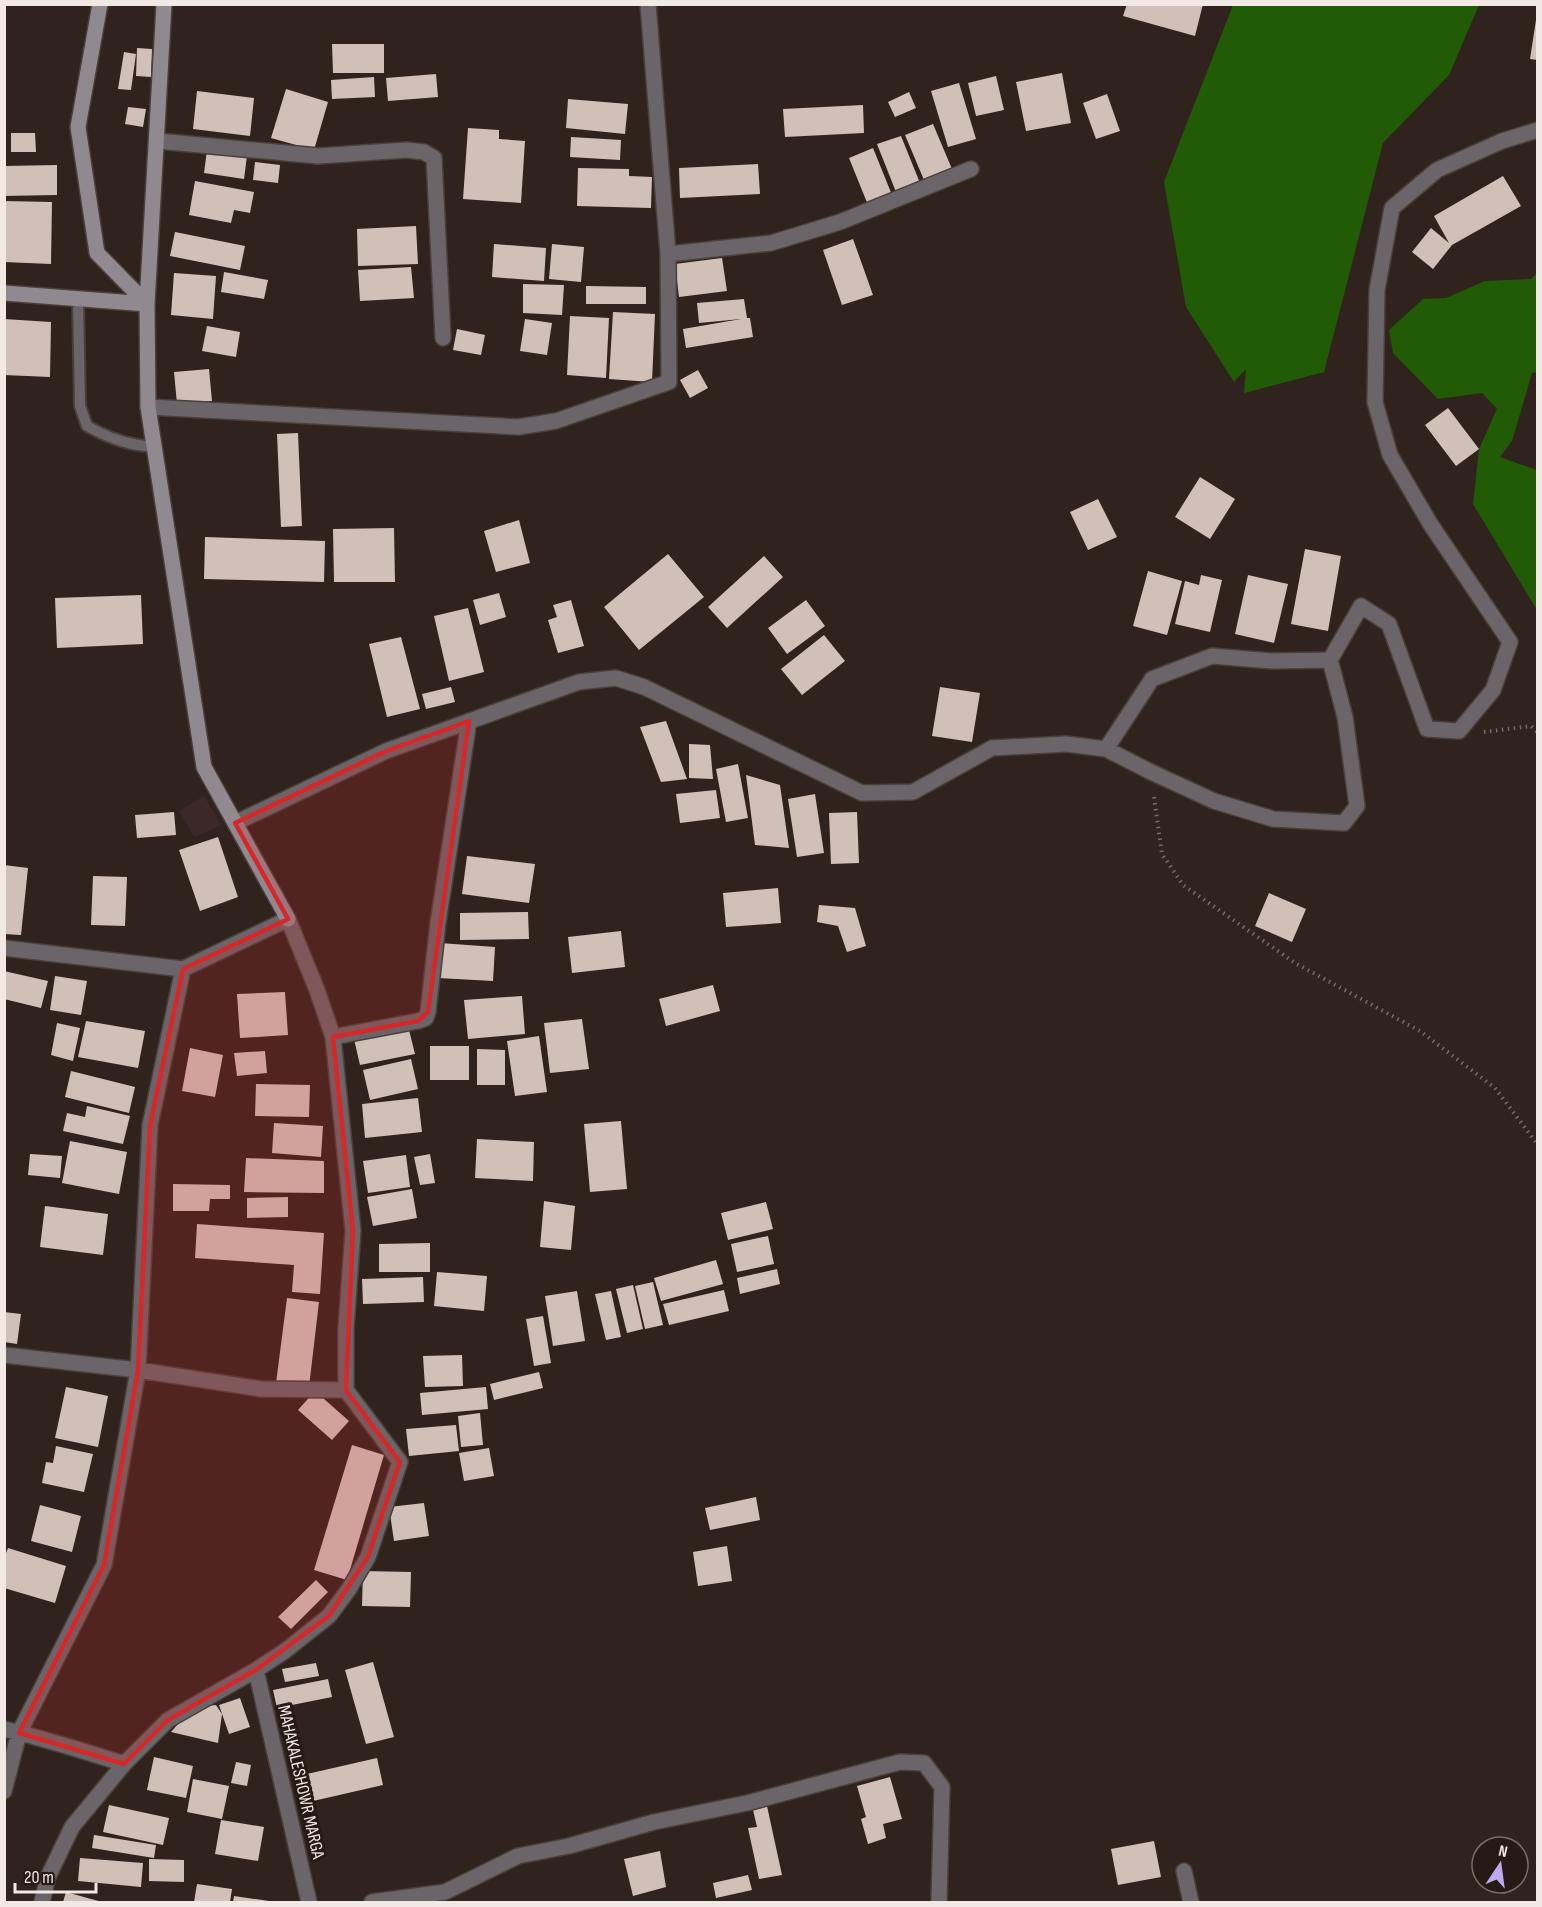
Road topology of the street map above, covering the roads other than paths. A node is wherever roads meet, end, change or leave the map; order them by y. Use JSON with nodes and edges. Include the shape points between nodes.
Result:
{"nodes":[{"id":1,"x":100,"y":4,"type":"edge"},
{"id":2,"x":164,"y":4,"type":"edge"},
{"id":3,"x":648,"y":4,"type":"edge"},
{"id":4,"x":1538,"y":130,"type":"edge"},
{"id":5,"x":158,"y":141,"type":"junction"},
{"id":6,"x":972,"y":169,"type":"dead end"},
{"id":7,"x":668,"y":254,"type":"junction"},
{"id":8,"x":4,"y":293,"type":"edge"},
{"id":9,"x":78,"y":300,"type":"junction"},
{"id":10,"x":147,"y":304,"type":"junction"},
{"id":11,"x":443,"y":338,"type":"dead end"},
{"id":12,"x":148,"y":407,"type":"junction"},
{"id":13,"x":154,"y":447,"type":"junction"},
{"id":14,"x":1330,"y":660,"type":"junction"},
{"id":15,"x":470,"y":721,"type":"junction"},
{"id":16,"x":1106,"y":749,"type":"junction"},
{"id":17,"x":235,"y":823,"type":"junction"},
{"id":18,"x":288,"y":919,"type":"junction"},
{"id":19,"x":4,"y":948,"type":"edge"},
{"id":20,"x":183,"y":969,"type":"junction"},
{"id":21,"x":333,"y":1037,"type":"junction"},
{"id":22,"x":4,"y":1355,"type":"edge"},
{"id":23,"x":138,"y":1370,"type":"junction"},
{"id":24,"x":346,"y":1390,"type":"junction"},
{"id":25,"x":256,"y":1670,"type":"junction"},
{"id":26,"x":12,"y":1731,"type":"edge"},
{"id":27,"x":124,"y":1764,"type":"junction"},
{"id":28,"x":4,"y":1791,"type":"edge"},
{"id":29,"x":1184,"y":1871,"type":"dead end"},
{"id":30,"x":42,"y":1902,"type":"edge"},
{"id":31,"x":309,"y":1902,"type":"edge"},
{"id":32,"x":372,"y":1902,"type":"edge"},
{"id":33,"x":939,"y":1902,"type":"edge"},
{"id":34,"x":1191,"y":1902,"type":"edge"}],
"edges":[{"from":1,"to":10,"type":"main road","via":[[78,127],[97,253]]},
{"from":2,"to":5,"type":"main road"},
{"from":3,"to":7,"type":"street"},
{"from":4,"to":14,"type":"street","via":[[1502,141],[1437,170],[1392,208],[1377,290],[1375,402],[1390,456],[1510,642],[1493,690],[1460,731],[1427,729],[1389,624],[1361,606]]},
{"from":5,"to":10,"type":"main road"},
{"from":5,"to":11,"type":"street","via":[[318,156],[407,150],[434,158]]},
{"from":6,"to":7,"type":"street","via":[[840,222],[771,243]]},
{"from":7,"to":12,"type":"street","via":[[669,382],[556,421],[518,427]]},
{"from":8,"to":9,"type":"main road"},
{"from":9,"to":10,"type":"main road"},
{"from":9,"to":13,"type":"lane","via":[[80,406],[87,426],[130,445]]},
{"from":10,"to":12,"type":"main road"},
{"from":12,"to":13,"type":"main road"},
{"from":13,"to":17,"type":"main road","via":[[204,767]]},
{"from":14,"to":16,"type":"street","via":[[1212,656],[1152,679]]},
{"from":14,"to":16,"type":"street","via":[[1345,717],[1357,806],[1344,823],[1273,819],[1214,801]]},
{"from":15,"to":16,"type":"street","via":[[579,682],[616,678],[644,687],[862,793],[913,792],[992,748],[1066,744]]},
{"from":15,"to":17,"type":"street","via":[[386,751]]},
{"from":15,"to":21,"type":"street","via":[[426,1018]]},
{"from":17,"to":18,"type":"main road"},
{"from":18,"to":20,"type":"street"},
{"from":18,"to":21,"type":"street"},
{"from":19,"to":20,"type":"street"},
{"from":20,"to":23,"type":"street","via":[[150,1125]]},
{"from":21,"to":24,"type":"street","via":[[353,1231]]},
{"from":22,"to":23,"type":"street"},
{"from":23,"to":24,"type":"street","via":[[261,1389]]},
{"from":23,"to":26,"type":"street","via":[[104,1566]]},
{"from":24,"to":25,"type":"street","via":[[400,1462],[368,1557],[349,1589],[328,1616]]},
{"from":25,"to":27,"type":"street","via":[[168,1720]]},
{"from":25,"to":31,"type":"street","name":"MAHAKALESHOWR MARGA"},
{"from":26,"to":27,"type":"street"},
{"from":26,"to":28,"type":"street"},
{"from":27,"to":30,"type":"street","via":[[72,1827],[48,1877]]},
{"from":29,"to":34,"type":"street"},
{"from":32,"to":33,"type":"street","via":[[445,1892],[518,1856],[747,1803],[900,1762],[924,1763],[942,1787]]}]}
